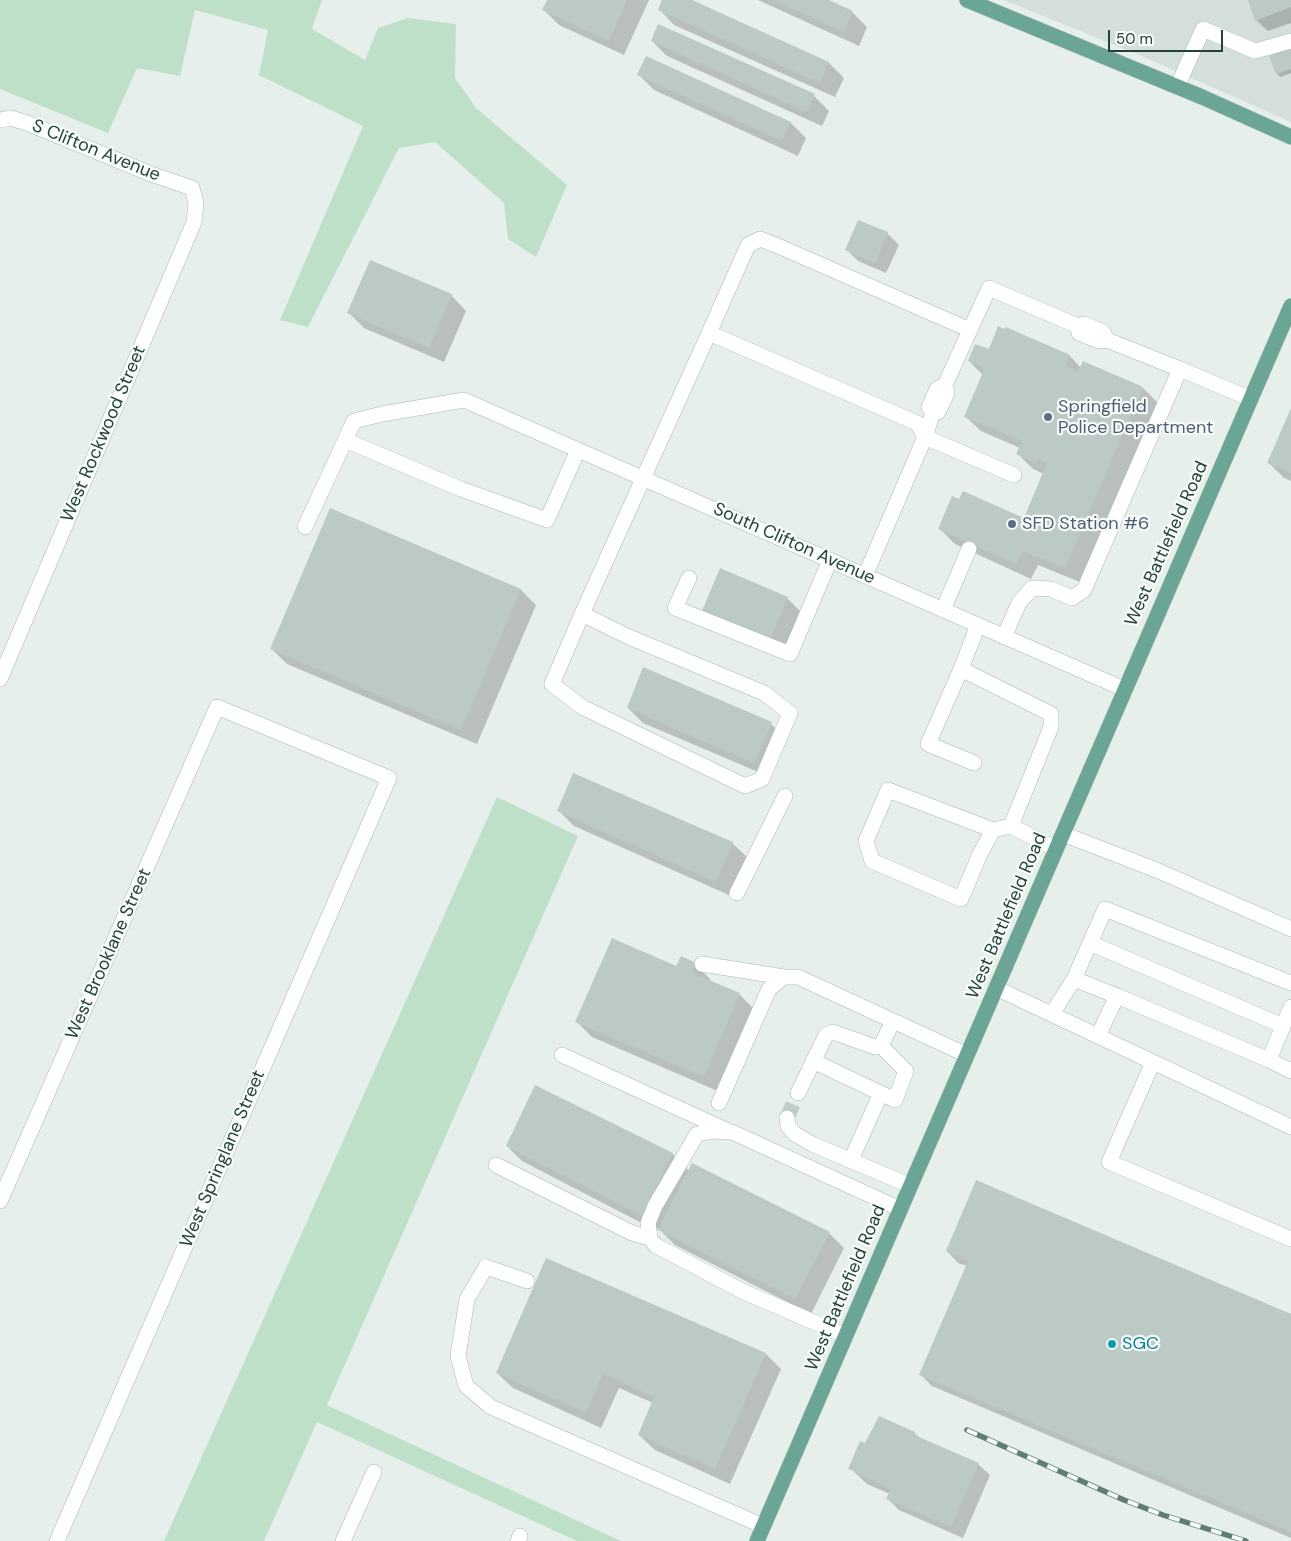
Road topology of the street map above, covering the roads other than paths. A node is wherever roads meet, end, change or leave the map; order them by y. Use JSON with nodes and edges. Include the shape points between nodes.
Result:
{"nodes":[{"id":1,"x":967,"y":0,"type":"edge"},
{"id":2,"x":1291,"y":41,"type":"edge"},
{"id":3,"x":1177,"y":87,"type":"junction"},
{"id":4,"x":0,"y":120,"type":"edge"},
{"id":5,"x":1291,"y":137,"type":"edge"},
{"id":6,"x":192,"y":188,"type":"joint"},
{"id":7,"x":1291,"y":306,"type":"edge"},
{"id":8,"x":970,"y":330,"type":"junction"},
{"id":9,"x":709,"y":333,"type":"junction"},
{"id":10,"x":1180,"y":369,"type":"junction"},
{"id":11,"x":1251,"y":399,"type":"junction"},
{"id":12,"x":925,"y":437,"type":"junction"},
{"id":13,"x":345,"y":440,"type":"junction"},
{"id":14,"x":578,"y":450,"type":"junction"},
{"id":15,"x":1014,"y":475,"type":"dead end"},
{"id":16,"x":643,"y":478,"type":"junction"},
{"id":17,"x":305,"y":527,"type":"dead end"},
{"id":18,"x":969,"y":549,"type":"dead end"},
{"id":19,"x":830,"y":560,"type":"junction"},
{"id":20,"x":866,"y":576,"type":"junction"},
{"id":21,"x":689,"y":578,"type":"dead end"},
{"id":22,"x":943,"y":610,"type":"junction"},
{"id":23,"x":582,"y":614,"type":"junction"},
{"id":24,"x":978,"y":625,"type":"junction"},
{"id":25,"x":1004,"y":637,"type":"junction"},
{"id":26,"x":961,"y":669,"type":"junction"},
{"id":27,"x":0,"y":679,"type":"edge"},
{"id":28,"x":1124,"y":689,"type":"junction"},
{"id":29,"x":217,"y":707,"type":"joint"},
{"id":30,"x":974,"y":763,"type":"dead end"},
{"id":31,"x":786,"y":796,"type":"dead end"},
{"id":32,"x":1011,"y":826,"type":"junction"},
{"id":33,"x":993,"y":830,"type":"junction"},
{"id":34,"x":1063,"y":834,"type":"junction"},
{"id":35,"x":1056,"y":849,"type":"junction"},
{"id":36,"x":737,"y":893,"type":"dead end"},
{"id":37,"x":1291,"y":930,"type":"edge"},
{"id":38,"x":1090,"y":943,"type":"junction"},
{"id":39,"x":702,"y":964,"type":"dead end"},
{"id":40,"x":784,"y":977,"type":"junction"},
{"id":41,"x":1074,"y":979,"type":"junction"},
{"id":42,"x":1291,"y":983,"type":"edge"},
{"id":43,"x":996,"y":988,"type":"junction"},
{"id":44,"x":1117,"y":996,"type":"junction"},
{"id":45,"x":1291,"y":1007,"type":"edge"},
{"id":46,"x":1052,"y":1014,"type":"junction"},
{"id":47,"x":893,"y":1021,"type":"junction"},
{"id":48,"x":1285,"y":1029,"type":"edge"},
{"id":49,"x":1098,"y":1036,"type":"junction"},
{"id":50,"x":881,"y":1046,"type":"junction"},
{"id":51,"x":562,"y":1055,"type":"dead end"},
{"id":52,"x":967,"y":1055,"type":"junction"},
{"id":53,"x":813,"y":1060,"type":"junction"},
{"id":54,"x":1269,"y":1060,"type":"junction"},
{"id":55,"x":1153,"y":1062,"type":"junction"},
{"id":56,"x":1291,"y":1070,"type":"edge"},
{"id":57,"x":798,"y":1093,"type":"tunnel mouth"},
{"id":58,"x":881,"y":1093,"type":"junction"},
{"id":59,"x":719,"y":1104,"type":"dead end"},
{"id":60,"x":787,"y":1118,"type":"dead end"},
{"id":61,"x":1291,"y":1126,"type":"edge"},
{"id":62,"x":732,"y":1132,"type":"junction"},
{"id":63,"x":848,"y":1159,"type":"junction"},
{"id":64,"x":496,"y":1165,"type":"dead end"},
{"id":65,"x":911,"y":1186,"type":"junction"},
{"id":66,"x":0,"y":1200,"type":"edge"},
{"id":67,"x":900,"y":1209,"type":"junction"},
{"id":68,"x":650,"y":1238,"type":"junction"},
{"id":69,"x":1291,"y":1239,"type":"edge"},
{"id":70,"x":527,"y":1281,"type":"dead end"},
{"id":71,"x":846,"y":1336,"type":"junction"},
{"id":72,"x":374,"y":1472,"type":"dead end"},
{"id":73,"x":763,"y":1526,"type":"junction"},
{"id":74,"x":57,"y":1541,"type":"edge"},
{"id":75,"x":343,"y":1541,"type":"edge"},
{"id":76,"x":757,"y":1541,"type":"edge"}],
"edges":[{"from":1,"to":3,"type":"main road"},
{"from":2,"to":3,"type":"street","via":[[1255,51],[1203,29]]},
{"from":3,"to":5,"type":"main road"},
{"from":4,"to":6,"type":"street","name":"S Clifton Avenue","via":[[11,118],[27,123]]},
{"from":6,"to":27,"type":"street","name":"West Rockwood Street","via":[[196,203],[194,222]]},
{"from":7,"to":11,"type":"main road","name":"West Battlefield Road"},
{"from":8,"to":9,"type":"street","via":[[760,239],[748,245]]},
{"from":8,"to":10,"type":"street","via":[[989,288],[1078,326],[1079,333],[1099,341],[1107,340]]},
{"from":8,"to":12,"type":"street","via":[[945,385],[947,393],[938,412],[933,412]]},
{"from":9,"to":12,"type":"street","via":[[917,423]]},
{"from":9,"to":16,"type":"street"},
{"from":10,"to":11,"type":"street"},
{"from":10,"to":25,"type":"street","via":[[1084,590],[1072,598],[1050,588],[1032,588],[1019,602]]},
{"from":11,"to":28,"type":"main road","name":"West Battlefield Road"},
{"from":12,"to":15,"type":"street"},
{"from":12,"to":20,"type":"street"},
{"from":13,"to":14,"type":"street","name":"South Clifton Avenue","via":[[354,421],[464,400]]},
{"from":13,"to":14,"type":"street","via":[[461,489],[547,520]]},
{"from":13,"to":17,"type":"street"},
{"from":14,"to":16,"type":"street","name":"South Clifton Avenue"},
{"from":16,"to":19,"type":"street","name":"South Clifton Avenue"},
{"from":16,"to":23,"type":"street"},
{"from":18,"to":22,"type":"street"},
{"from":19,"to":20,"type":"street","name":"South Clifton Avenue"},
{"from":19,"to":21,"type":"street","via":[[790,654],[675,608]]},
{"from":20,"to":22,"type":"street","name":"South Clifton Avenue"},
{"from":22,"to":24,"type":"street","name":"South Clifton Avenue"},
{"from":23,"to":23,"type":"street","via":[[552,684],[582,707],[745,786],[762,779],[790,713],[764,693]]},
{"from":24,"to":25,"type":"street","name":"South Clifton Avenue"},
{"from":24,"to":26,"type":"street"},
{"from":25,"to":28,"type":"street","name":"South Clifton Avenue"},
{"from":26,"to":30,"type":"street","via":[[928,744]]},
{"from":26,"to":32,"type":"street","via":[[1051,714],[1051,726]]},
{"from":28,"to":34,"type":"main road","name":"West Battlefield Road"},
{"from":29,"to":66,"type":"street","name":"West Brooklane Street"},
{"from":29,"to":74,"type":"street","name":"West Springlane Street","via":[[388,778]]},
{"from":31,"to":36,"type":"street"},
{"from":32,"to":33,"type":"street"},
{"from":32,"to":35,"type":"street"},
{"from":33,"to":33,"type":"street","via":[[961,898],[872,861],[866,841],[888,790]]},
{"from":34,"to":35,"type":"main road","name":"West Battlefield Road"},
{"from":34,"to":37,"type":"street","via":[[1154,869]]},
{"from":35,"to":43,"type":"main road","name":"West Battlefield Road"},
{"from":38,"to":41,"type":"street"},
{"from":38,"to":42,"type":"street","via":[[1105,909]]},
{"from":38,"to":48,"type":"street"},
{"from":39,"to":40,"type":"street"},
{"from":40,"to":47,"type":"street","via":[[798,977]]},
{"from":40,"to":59,"type":"street","via":[[769,989]]},
{"from":41,"to":44,"type":"street"},
{"from":41,"to":46,"type":"street"},
{"from":43,"to":46,"type":"street"},
{"from":43,"to":52,"type":"main road","name":"West Battlefield Road"},
{"from":44,"to":49,"type":"street"},
{"from":44,"to":54,"type":"street"},
{"from":45,"to":48,"type":"street"},
{"from":46,"to":49,"type":"street"},
{"from":47,"to":50,"type":"street"},
{"from":47,"to":52,"type":"street"},
{"from":48,"to":54,"type":"street"},
{"from":49,"to":55,"type":"street"},
{"from":50,"to":53,"type":"street","via":[[875,1047],[833,1032],[826,1035]]},
{"from":50,"to":58,"type":"street","via":[[906,1071],[895,1100]]},
{"from":51,"to":62,"type":"street"},
{"from":52,"to":65,"type":"main road","name":"West Battlefield Road"},
{"from":53,"to":57,"type":"street"},
{"from":53,"to":58,"type":"street"},
{"from":54,"to":56,"type":"street"},
{"from":55,"to":61,"type":"street"},
{"from":55,"to":69,"type":"street","via":[[1109,1162]]},
{"from":58,"to":63,"type":"street"},
{"from":60,"to":63,"type":"street","via":[[788,1126],[795,1134]]},
{"from":62,"to":67,"type":"street"},
{"from":62,"to":68,"type":"street","via":[[697,1134],[655,1206],[648,1222]]},
{"from":63,"to":65,"type":"street"},
{"from":64,"to":68,"type":"street","via":[[632,1233]]},
{"from":65,"to":67,"type":"main road","name":"West Battlefield Road"},
{"from":67,"to":71,"type":"main road","name":"West Battlefield Road"},
{"from":68,"to":71,"type":"street","via":[[655,1245],[742,1290]]},
{"from":70,"to":73,"type":"street","via":[[486,1267],[467,1299],[458,1356],[466,1386],[491,1407]]},
{"from":71,"to":73,"type":"main road","name":"West Battlefield Road"},
{"from":72,"to":75,"type":"street"},
{"from":73,"to":76,"type":"main road","name":"West Battlefield Road"}]}
